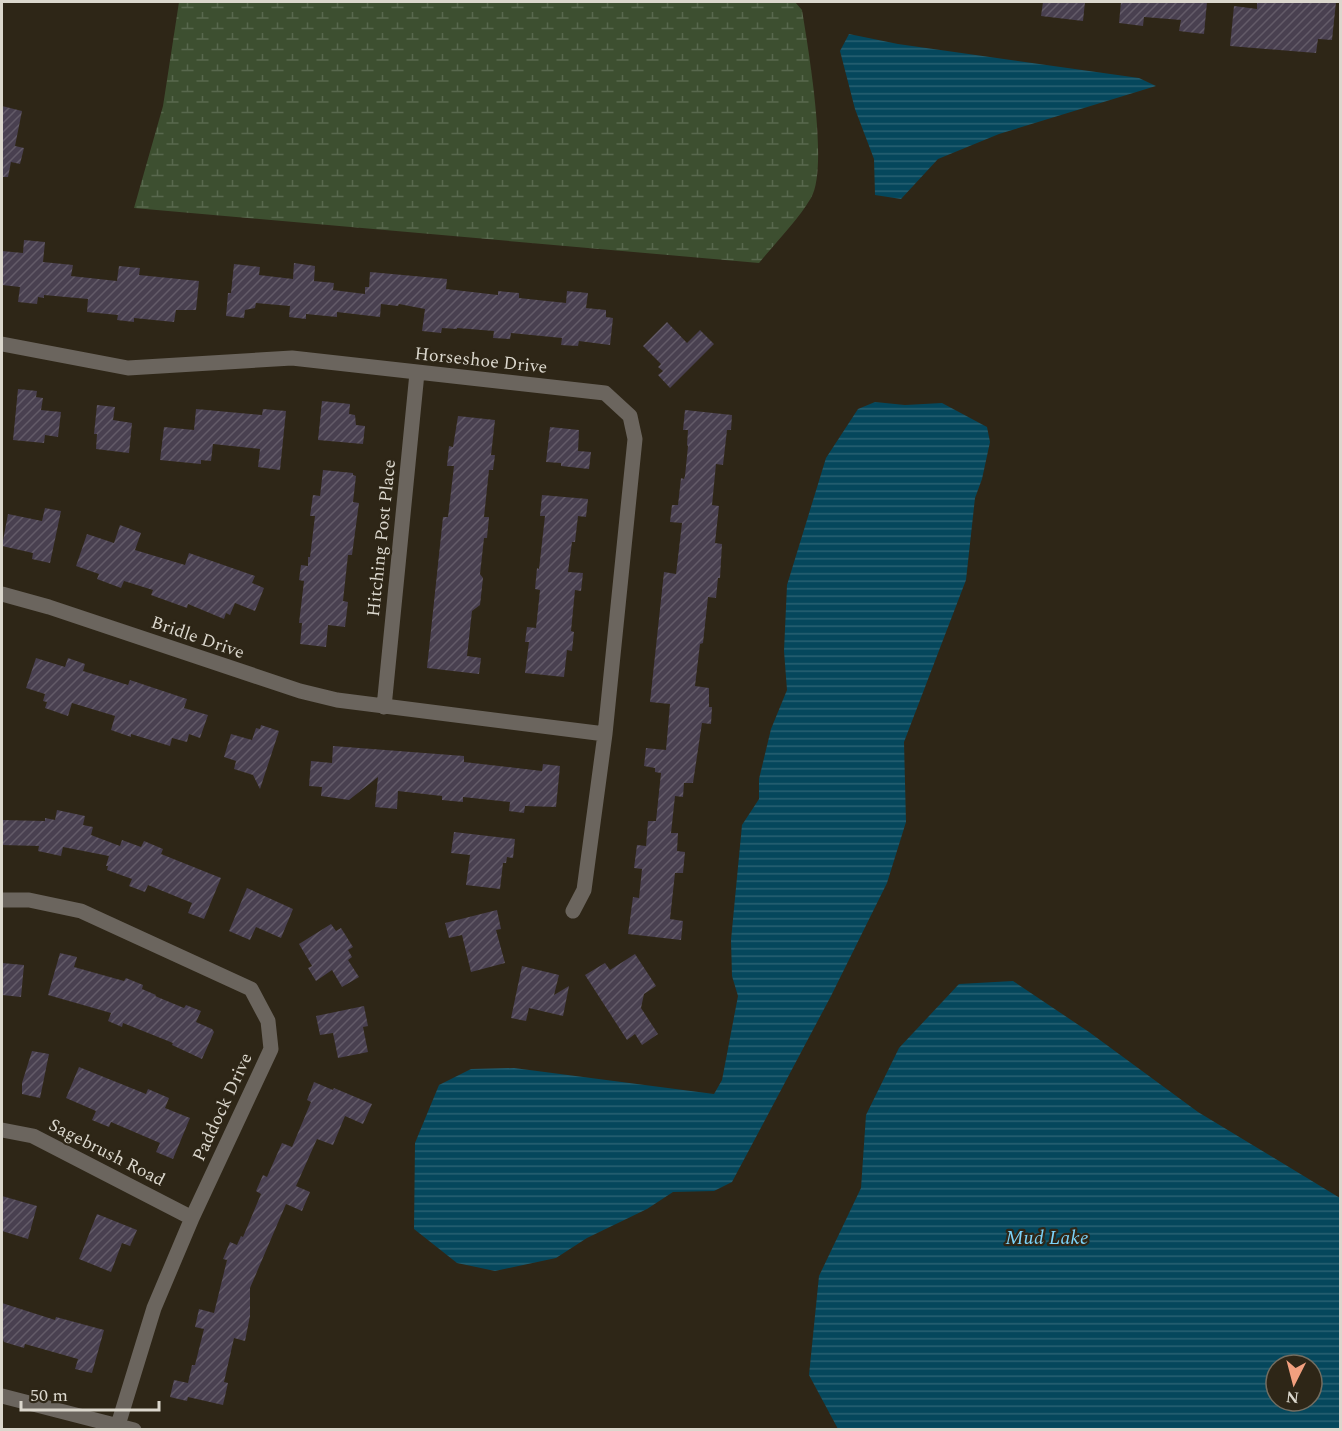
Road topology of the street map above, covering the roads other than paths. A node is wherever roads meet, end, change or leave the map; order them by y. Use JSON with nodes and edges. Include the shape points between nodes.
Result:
{"nodes":[{"id":1,"x":2,"y":344,"type":"edge"},
{"id":2,"x":417,"y":373,"type":"junction"},
{"id":3,"x":2,"y":594,"type":"edge"},
{"id":4,"x":384,"y":707,"type":"junction"},
{"id":5,"x":605,"y":734,"type":"junction"},
{"id":6,"x":2,"y":900,"type":"edge"},
{"id":7,"x":573,"y":911,"type":"dead end"},
{"id":8,"x":2,"y":1130,"type":"edge"},
{"id":9,"x":192,"y":1218,"type":"junction"},
{"id":10,"x":2,"y":1396,"type":"edge"},
{"id":11,"x":118,"y":1425,"type":"junction"},
{"id":12,"x":134,"y":1430,"type":"edge"}],
"edges":[{"from":1,"to":2,"type":"street","name":"Horseshoe Drive","via":[[128,369],[292,358]]},
{"from":2,"to":4,"type":"street","name":"Hitching Post Place"},
{"from":2,"to":5,"type":"street","name":"Horseshoe Drive","via":[[605,393],[630,416],[635,439]]},
{"from":3,"to":4,"type":"street","name":"Bridle Drive","via":[[300,691]]},
{"from":4,"to":5,"type":"street"},
{"from":5,"to":7,"type":"street","name":"Horseshoe Drive","via":[[584,890]]},
{"from":6,"to":9,"type":"street","name":"Paddock Drive","via":[[30,900],[81,911],[251,989],[268,1021],[271,1049]]},
{"from":8,"to":9,"type":"street","name":"Sagebrush Road","via":[[33,1136]]},
{"from":9,"to":11,"type":"street","name":"Paddock Drive","via":[[154,1308]]},
{"from":10,"to":11,"type":"street"},
{"from":11,"to":12,"type":"street"}]}
